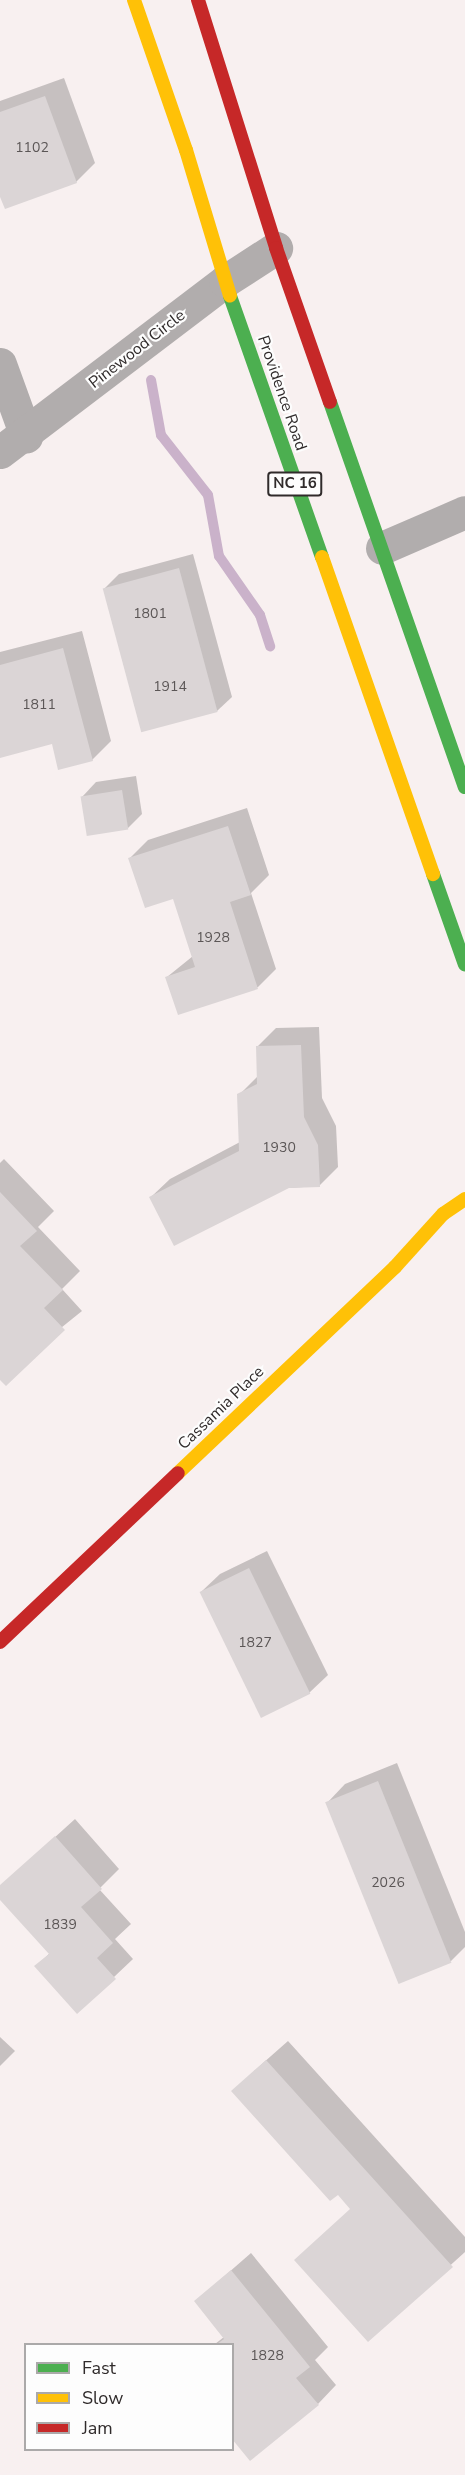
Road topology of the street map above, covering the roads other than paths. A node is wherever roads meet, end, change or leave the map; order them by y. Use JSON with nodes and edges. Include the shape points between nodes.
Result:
{"nodes":[{"id":1,"x":134,"y":0,"type":"edge"},
{"id":2,"x":198,"y":0,"type":"edge"},
{"id":3,"x":276,"y":248,"type":"junction"},
{"id":4,"x":225,"y":281,"type":"junction"},
{"id":5,"x":0,"y":364,"type":"edge"},
{"id":6,"x":13,"y":444,"type":"edge"},
{"id":7,"x":465,"y":512,"type":"edge"},
{"id":8,"x":382,"y":548,"type":"junction"},
{"id":9,"x":465,"y":787,"type":"edge"},
{"id":10,"x":465,"y":965,"type":"edge"},
{"id":11,"x":465,"y":1199,"type":"edge"},
{"id":12,"x":0,"y":1642,"type":"edge"}],
"edges":[{"from":1,"to":4,"type":"main road","name":"Providence Road","number":"NC 16","via":[[186,150]]},
{"from":2,"to":3,"type":"main road"},
{"from":3,"to":4,"type":"street","name":"Pinewood Circle"},
{"from":3,"to":8,"type":"main road"},
{"from":4,"to":6,"type":"street","name":"Pinewood Circle"},
{"from":4,"to":10,"type":"main road","name":"Providence Road","number":"NC 16"},
{"from":5,"to":6,"type":"street"},
{"from":7,"to":8,"type":"street"},
{"from":8,"to":9,"type":"main road"},
{"from":11,"to":12,"type":"main road","name":"Cassamia Place","via":[[443,1214],[395,1267]]}]}
